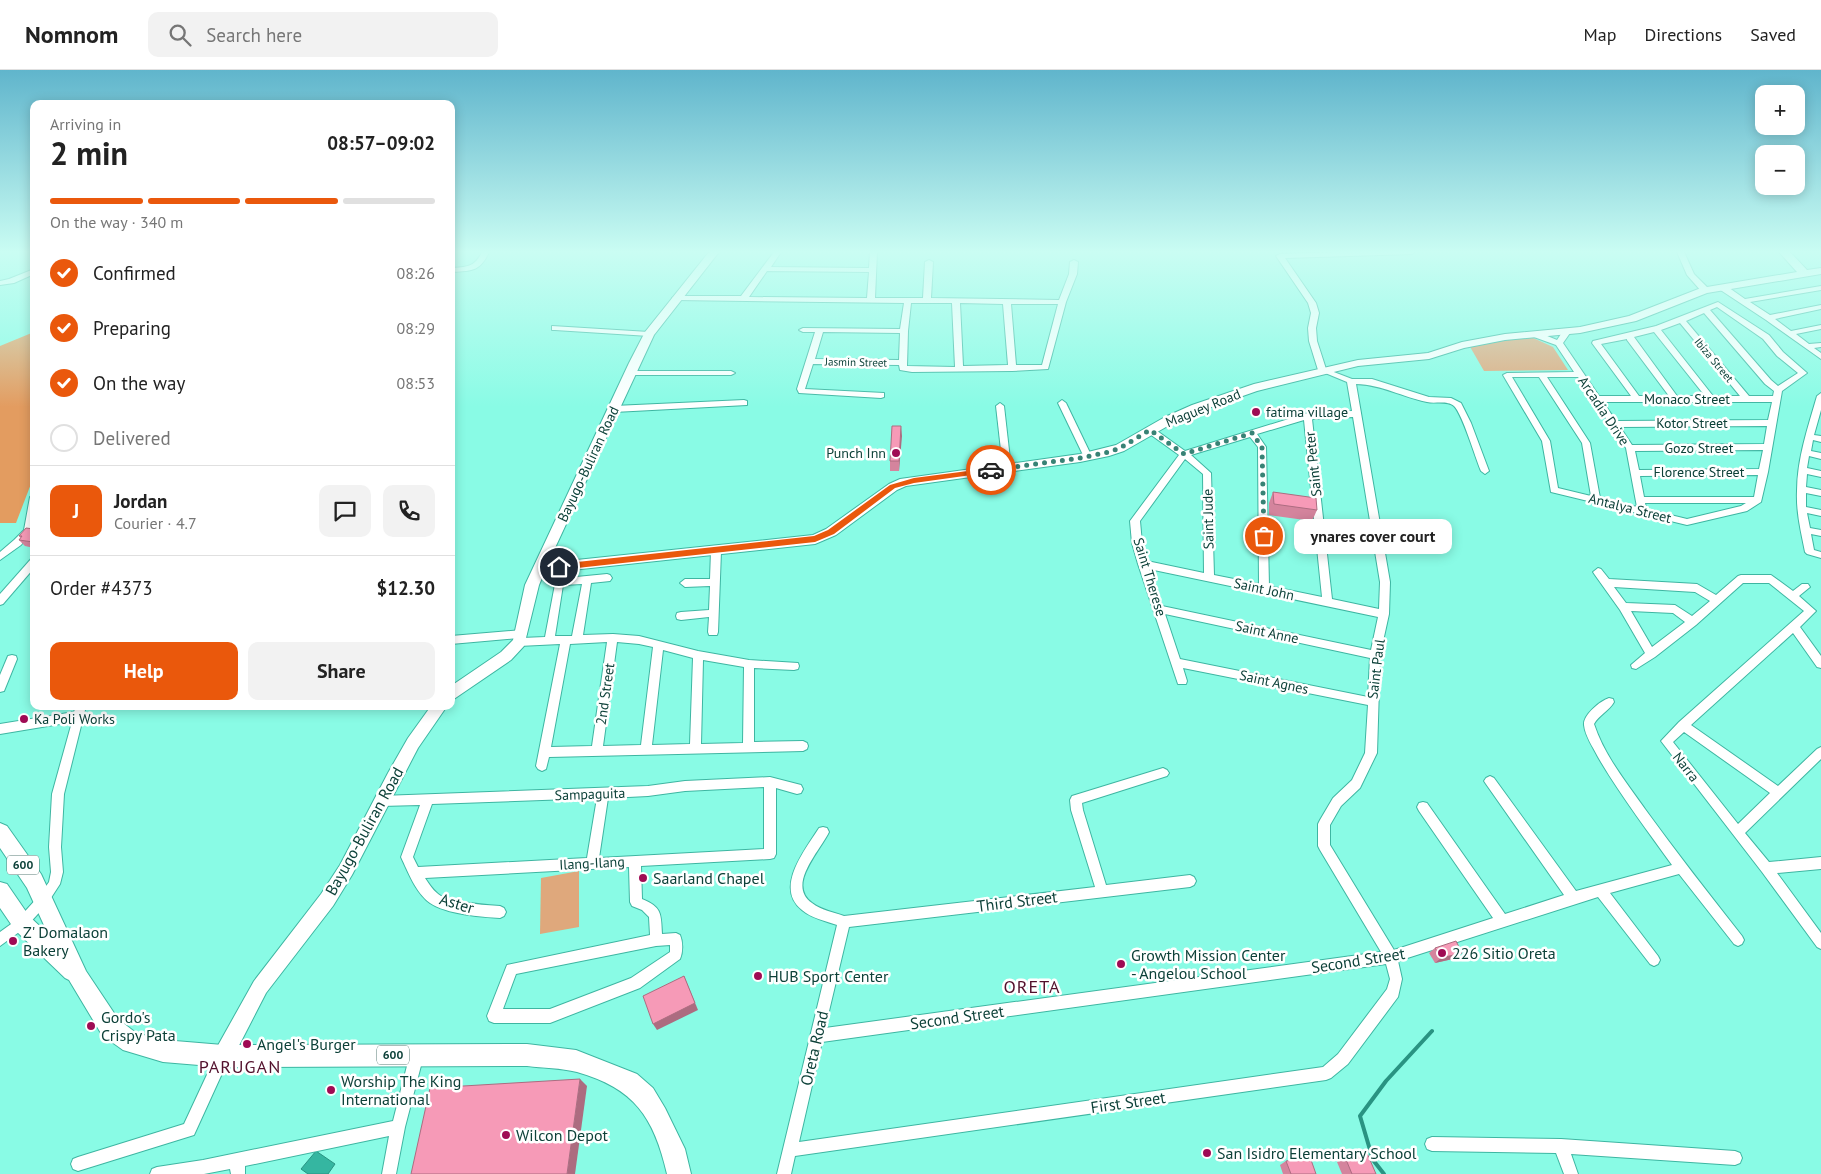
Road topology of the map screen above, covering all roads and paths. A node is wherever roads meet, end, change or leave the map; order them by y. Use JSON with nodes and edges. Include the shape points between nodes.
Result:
{"nodes":[{"id":1,"x":672,"y":304,"type":"edge"},
{"id":2,"x":908,"y":304,"type":"edge"},
{"id":3,"x":956,"y":304,"type":"edge"},
{"id":4,"x":1007,"y":304,"type":"edge"},
{"id":5,"x":1062,"y":304,"type":"edge"},
{"id":6,"x":1311,"y":304,"type":"edge"},
{"id":7,"x":1671,"y":304,"type":"edge"},
{"id":8,"x":1748,"y":304,"type":"edge"},
{"id":9,"x":1821,"y":307,"type":"edge"},
{"id":10,"x":1706,"y":310,"type":"junction"},
{"id":11,"x":1769,"y":318,"type":"junction"},
{"id":12,"x":1681,"y":320,"type":"junction"},
{"id":13,"x":1821,"y":327,"type":"edge"},
{"id":14,"x":555,"y":328,"type":"dead end"},
{"id":15,"x":802,"y":330,"type":"dead end"},
{"id":16,"x":820,"y":330,"type":"junction"},
{"id":17,"x":1657,"y":330,"type":"junction"},
{"id":18,"x":904,"y":331,"type":"junction"},
{"id":19,"x":1566,"y":333,"type":"junction"},
{"id":20,"x":1790,"y":333,"type":"junction"},
{"id":21,"x":649,"y":334,"type":"junction"},
{"id":22,"x":1537,"y":335,"type":"junction"},
{"id":23,"x":1630,"y":338,"type":"junction"},
{"id":24,"x":1560,"y":344,"type":"junction"},
{"id":25,"x":1821,"y":345,"type":"edge"},
{"id":26,"x":1808,"y":347,"type":"junction"},
{"id":27,"x":1821,"y":357,"type":"edge"},
{"id":28,"x":809,"y":361,"type":"junction"},
{"id":29,"x":902,"y":363,"type":"junction"},
{"id":30,"x":959,"y":369,"type":"junction"},
{"id":31,"x":1012,"y":369,"type":"junction"},
{"id":32,"x":1322,"y":370,"type":"junction"},
{"id":33,"x":630,"y":373,"type":"junction"},
{"id":34,"x":732,"y":373,"type":"dead end"},
{"id":35,"x":1542,"y":374,"type":"junction"},
{"id":36,"x":1580,"y":374,"type":"junction"},
{"id":37,"x":1351,"y":380,"type":"junction"},
{"id":38,"x":881,"y":395,"type":"dead end"},
{"id":39,"x":1778,"y":395,"type":"junction"},
{"id":40,"x":1597,"y":399,"type":"junction"},
{"id":41,"x":1637,"y":399,"type":"junction"},
{"id":42,"x":1676,"y":399,"type":"junction"},
{"id":43,"x":1712,"y":399,"type":"junction"},
{"id":44,"x":1747,"y":399,"type":"junction"},
{"id":45,"x":1820,"y":399,"type":"edge"},
{"id":46,"x":744,"y":403,"type":"dead end"},
{"id":47,"x":1062,"y":404,"type":"dead end"},
{"id":48,"x":1000,"y":406,"type":"dead end"},
{"id":49,"x":614,"y":409,"type":"junction"},
{"id":50,"x":1356,"y":414,"type":"junction"},
{"id":51,"x":1308,"y":416,"type":"junction"},
{"id":52,"x":1819,"y":418,"type":"edge"},
{"id":53,"x":1771,"y":423,"type":"junction"},
{"id":54,"x":1614,"y":424,"type":"junction"},
{"id":55,"x":1150,"y":430,"type":"junction"},
{"id":56,"x":1252,"y":433,"type":"junction"},
{"id":57,"x":1810,"y":437,"type":"junction"},
{"id":58,"x":1821,"y":439,"type":"edge"},
{"id":59,"x":1767,"y":447,"type":"junction"},
{"id":60,"x":1630,"y":448,"type":"junction"},
{"id":61,"x":1807,"y":453,"type":"junction"},
{"id":62,"x":1184,"y":454,"type":"junction"},
{"id":63,"x":1821,"y":456,"type":"edge"},
{"id":64,"x":1088,"y":457,"type":"junction"},
{"id":65,"x":1007,"y":468,"type":"junction"},
{"id":66,"x":1804,"y":470,"type":"junction"},
{"id":67,"x":1485,"y":471,"type":"dead end"},
{"id":68,"x":1635,"y":472,"type":"junction"},
{"id":69,"x":1764,"y":472,"type":"junction"},
{"id":70,"x":1821,"y":474,"type":"edge"},
{"id":71,"x":1801,"y":489,"type":"junction"},
{"id":72,"x":1821,"y":493,"type":"edge"},
{"id":73,"x":1596,"y":499,"type":"junction"},
{"id":74,"x":1640,"y":500,"type":"junction"},
{"id":75,"x":1758,"y":500,"type":"junction"},
{"id":76,"x":1802,"y":509,"type":"junction"},
{"id":77,"x":1642,"y":510,"type":"junction"},
{"id":78,"x":1821,"y":513,"type":"edge"},
{"id":79,"x":30,"y":525,"type":"edge"},
{"id":80,"x":1805,"y":530,"type":"junction"},
{"id":81,"x":1821,"y":533,"type":"edge"},
{"id":82,"x":716,"y":551,"type":"junction"},
{"id":83,"x":1821,"y":555,"type":"edge"},
{"id":84,"x":0,"y":557,"type":"edge"},
{"id":85,"x":1143,"y":564,"type":"junction"},
{"id":86,"x":30,"y":566,"type":"edge"},
{"id":87,"x":539,"y":569,"type":"junction"},
{"id":88,"x":1598,"y":572,"type":"dead end"},
{"id":89,"x":1209,"y":577,"type":"junction"},
{"id":90,"x":607,"y":578,"type":"dead end"},
{"id":91,"x":587,"y":580,"type":"junction"},
{"id":92,"x":715,"y":582,"type":"junction"},
{"id":93,"x":685,"y":583,"type":"dead end"},
{"id":94,"x":1606,"y":583,"type":"junction"},
{"id":95,"x":1805,"y":587,"type":"dead end"},
{"id":96,"x":1264,"y":589,"type":"junction"},
{"id":97,"x":1793,"y":596,"type":"junction"},
{"id":98,"x":1716,"y":600,"type":"junction"},
{"id":99,"x":0,"y":601,"type":"edge"},
{"id":100,"x":1327,"y":602,"type":"junction"},
{"id":101,"x":1623,"y":607,"type":"junction"},
{"id":102,"x":1160,"y":609,"type":"junction"},
{"id":103,"x":714,"y":613,"type":"junction"},
{"id":104,"x":1384,"y":614,"type":"junction"},
{"id":105,"x":681,"y":616,"type":"dead end"},
{"id":106,"x":1692,"y":622,"type":"junction"},
{"id":107,"x":1795,"y":627,"type":"junction"},
{"id":108,"x":713,"y":632,"type":"dead end"},
{"id":109,"x":520,"y":638,"type":"junction"},
{"id":110,"x":613,"y":638,"type":"junction"},
{"id":111,"x":577,"y":639,"type":"junction"},
{"id":112,"x":455,"y":640,"type":"edge"},
{"id":113,"x":566,"y":640,"type":"junction"},
{"id":114,"x":549,"y":641,"type":"junction"},
{"id":115,"x":658,"y":646,"type":"junction"},
{"id":116,"x":1651,"y":654,"type":"junction"},
{"id":117,"x":698,"y":655,"type":"junction"},
{"id":118,"x":1375,"y":655,"type":"junction"},
{"id":119,"x":12,"y":659,"type":"dead end"},
{"id":120,"x":1176,"y":662,"type":"junction"},
{"id":121,"x":749,"y":664,"type":"junction"},
{"id":122,"x":1821,"y":664,"type":"edge"},
{"id":123,"x":1636,"y":665,"type":"dead end"},
{"id":124,"x":794,"y":666,"type":"dead end"},
{"id":125,"x":1182,"y":680,"type":"dead end"},
{"id":126,"x":0,"y":688,"type":"edge"},
{"id":127,"x":455,"y":692,"type":"edge"},
{"id":128,"x":1372,"y":702,"type":"junction"},
{"id":129,"x":1609,"y":702,"type":"dead end"},
{"id":130,"x":437,"y":710,"type":"edge"},
{"id":131,"x":80,"y":711,"type":"edge"},
{"id":132,"x":1683,"y":725,"type":"junction"},
{"id":133,"x":0,"y":729,"type":"edge"},
{"id":134,"x":802,"y":746,"type":"dead end"},
{"id":135,"x":748,"y":747,"type":"junction"},
{"id":136,"x":695,"y":748,"type":"junction"},
{"id":137,"x":646,"y":749,"type":"junction"},
{"id":138,"x":597,"y":750,"type":"junction"},
{"id":139,"x":545,"y":752,"type":"junction"},
{"id":140,"x":1821,"y":753,"type":"edge"},
{"id":141,"x":542,"y":766,"type":"dead end"},
{"id":142,"x":1163,"y":773,"type":"dead end"},
{"id":143,"x":1490,"y":781,"type":"dead end"},
{"id":144,"x":770,"y":782,"type":"junction"},
{"id":145,"x":797,"y":789,"type":"dead end"},
{"id":146,"x":604,"y":793,"type":"junction"},
{"id":147,"x":1779,"y":793,"type":"junction"},
{"id":148,"x":428,"y":799,"type":"junction"},
{"id":149,"x":381,"y":801,"type":"junction"},
{"id":150,"x":1423,"y":807,"type":"dead end"},
{"id":151,"x":0,"y":832,"type":"edge"},
{"id":152,"x":823,"y":832,"type":"dead end"},
{"id":153,"x":1738,"y":832,"type":"junction"},
{"id":154,"x":635,"y":861,"type":"junction"},
{"id":155,"x":592,"y":863,"type":"junction"},
{"id":156,"x":1821,"y":863,"type":"edge"},
{"id":157,"x":1681,"y":868,"type":"junction"},
{"id":158,"x":1766,"y":868,"type":"junction"},
{"id":159,"x":414,"y":873,"type":"junction"},
{"id":160,"x":1190,"y":881,"type":"dead end"},
{"id":161,"x":1600,"y":890,"type":"junction"},
{"id":162,"x":0,"y":891,"type":"edge"},
{"id":163,"x":1102,"y":892,"type":"junction"},
{"id":164,"x":1573,"y":898,"type":"junction"},
{"id":165,"x":42,"y":900,"type":"junction"},
{"id":166,"x":500,"y":912,"type":"dead end"},
{"id":167,"x":1503,"y":921,"type":"junction"},
{"id":168,"x":844,"y":922,"type":"junction"},
{"id":169,"x":22,"y":923,"type":"junction"},
{"id":170,"x":0,"y":940,"type":"edge"},
{"id":171,"x":656,"y":940,"type":"junction"},
{"id":172,"x":1738,"y":940,"type":"dead end"},
{"id":173,"x":1821,"y":943,"type":"edge"},
{"id":174,"x":1391,"y":957,"type":"junction"},
{"id":175,"x":1654,"y":960,"type":"dead end"},
{"id":176,"x":79,"y":978,"type":"junction"},
{"id":177,"x":817,"y":1036,"type":"junction"},
{"id":178,"x":417,"y":1054,"type":"junction"},
{"id":179,"x":224,"y":1056,"type":"junction"},
{"id":180,"x":398,"y":1127,"type":"junction"},
{"id":181,"x":1432,"y":1144,"type":"dead end"},
{"id":182,"x":1561,"y":1146,"type":"junction"},
{"id":183,"x":790,"y":1150,"type":"junction"},
{"id":184,"x":1735,"y":1158,"type":"dead end"},
{"id":185,"x":78,"y":1164,"type":"dead end"},
{"id":186,"x":238,"y":1167,"type":"edge"},
{"id":187,"x":202,"y":1171,"type":"edge"},
{"id":188,"x":157,"y":1174,"type":"edge"},
{"id":189,"x":388,"y":1174,"type":"edge"},
{"id":190,"x":679,"y":1174,"type":"edge"},
{"id":191,"x":784,"y":1174,"type":"edge"},
{"id":192,"x":1571,"y":1174,"type":"edge"}],
"edges":[{"from":1,"to":21,"type":"street","name":"Bayugo-Buliran Road"},
{"from":2,"to":18,"type":"street"},
{"from":3,"to":30,"type":"street"},
{"from":4,"to":31,"type":"street"},
{"from":5,"to":31,"type":"street","name":"Jasmin Street","via":[[1045,366]]},
{"from":6,"to":32,"type":"street","via":[[1315,313],[1313,341]]},
{"from":7,"to":19,"type":"street","name":"Maguey Road","via":[[1632,319]]},
{"from":8,"to":11,"type":"street"},
{"from":9,"to":11,"type":"street"},
{"from":10,"to":12,"type":"street"},
{"from":10,"to":39,"type":"street"},
{"from":10,"to":39,"type":"street","via":[[1718,304],[1766,337],[1803,373]]},
{"from":11,"to":20,"type":"street"},
{"from":12,"to":17,"type":"street"},
{"from":12,"to":44,"type":"street","name":"Ibiza Street"},
{"from":13,"to":20,"type":"street"},
{"from":14,"to":21,"type":"street"},
{"from":15,"to":16,"type":"street"},
{"from":16,"to":18,"type":"street"},
{"from":16,"to":28,"type":"street"},
{"from":17,"to":23,"type":"street"},
{"from":17,"to":43,"type":"street"},
{"from":18,"to":29,"type":"street"},
{"from":19,"to":22,"type":"street","name":"Maguey Road"},
{"from":19,"to":24,"type":"street"},
{"from":20,"to":26,"type":"street"},
{"from":21,"to":33,"type":"street","name":"Bayugo-Buliran Road"},
{"from":22,"to":24,"type":"street"},
{"from":22,"to":32,"type":"street","name":"Maguey Road","via":[[1462,345],[1429,356]]},
{"from":23,"to":41,"type":"street","via":[[1596,343]]},
{"from":23,"to":42,"type":"street"},
{"from":24,"to":36,"type":"street","name":"Arcadia Drive"},
{"from":25,"to":26,"type":"street"},
{"from":26,"to":27,"type":"street"},
{"from":28,"to":29,"type":"street","name":"Jasmin Street"},
{"from":28,"to":38,"type":"street","via":[[802,391]]},
{"from":29,"to":30,"type":"street","name":"Jasmin Street","via":[[903,368],[908,369]]},
{"from":30,"to":31,"type":"street","name":"Jasmin Street"},
{"from":32,"to":37,"type":"street"},
{"from":32,"to":55,"type":"street","name":"Maguey Road","via":[[1196,408]]},
{"from":33,"to":34,"type":"street"},
{"from":33,"to":49,"type":"street","name":"Bayugo-Buliran Road"},
{"from":35,"to":36,"type":"street","name":"Antalya Street"},
{"from":35,"to":73,"type":"street","via":[[1586,443]]},
{"from":35,"to":73,"type":"street","name":"Antalya Street","via":[[1507,375],[1546,441],[1554,490]]},
{"from":36,"to":40,"type":"street","name":"Arcadia Drive"},
{"from":37,"to":50,"type":"street","name":"Saint Paul"},
{"from":37,"to":67,"type":"street","via":[[1372,382],[1428,400],[1451,401],[1458,405]]},
{"from":39,"to":44,"type":"street","name":"Monaco Street"},
{"from":39,"to":53,"type":"street"},
{"from":40,"to":41,"type":"street","name":"Monaco Street"},
{"from":40,"to":54,"type":"street","name":"Arcadia Drive"},
{"from":41,"to":42,"type":"street","name":"Monaco Street"},
{"from":42,"to":43,"type":"street","name":"Monaco Street"},
{"from":43,"to":44,"type":"street","name":"Monaco Street"},
{"from":45,"to":52,"type":"street"},
{"from":46,"to":49,"type":"street"},
{"from":47,"to":64,"type":"street"},
{"from":48,"to":65,"type":"street"},
{"from":49,"to":87,"type":"street","name":"Bayugo-Buliran Road"},
{"from":50,"to":51,"type":"street"},
{"from":50,"to":104,"type":"street","name":"Saint Paul","via":[[1385,582]]},
{"from":51,"to":56,"type":"street"},
{"from":51,"to":100,"type":"street","name":"Saint Peter"},
{"from":52,"to":57,"type":"street"},
{"from":53,"to":54,"type":"street","name":"Kotor Street"},
{"from":53,"to":59,"type":"street"},
{"from":54,"to":60,"type":"street","name":"Arcadia Drive"},
{"from":55,"to":62,"type":"street","name":"Saint Jude"},
{"from":55,"to":64,"type":"street","name":"Maguey Road","via":[[1120,448]]},
{"from":56,"to":62,"type":"street"},
{"from":56,"to":96,"type":"street","via":[[1262,447]]},
{"from":57,"to":58,"type":"street"},
{"from":57,"to":61,"type":"street"},
{"from":59,"to":60,"type":"street","name":"Gozo Street"},
{"from":59,"to":69,"type":"street"},
{"from":60,"to":68,"type":"street","name":"Arcadia Drive"},
{"from":61,"to":63,"type":"street"},
{"from":61,"to":66,"type":"street"},
{"from":62,"to":85,"type":"street","name":"Saint Therese","via":[[1135,521]]},
{"from":62,"to":89,"type":"street","name":"Saint Jude","via":[[1207,473]]},
{"from":64,"to":65,"type":"street","name":"Maguey Road"},
{"from":65,"to":82,"type":"street","name":"Maguey Road","via":[[914,480],[892,487],[831,532],[815,539]]},
{"from":66,"to":70,"type":"street"},
{"from":66,"to":71,"type":"street"},
{"from":68,"to":69,"type":"street","name":"Florence Street"},
{"from":68,"to":74,"type":"street","name":"Arcadia Drive"},
{"from":69,"to":75,"type":"street"},
{"from":71,"to":72,"type":"street"},
{"from":71,"to":76,"type":"street"},
{"from":73,"to":77,"type":"street","name":"Antalya Street"},
{"from":74,"to":75,"type":"street"},
{"from":74,"to":77,"type":"street","name":"Arcadia Drive"},
{"from":75,"to":77,"type":"street","name":"Antalya Street","via":[[1744,509],[1687,522]]},
{"from":76,"to":78,"type":"street"},
{"from":76,"to":80,"type":"street"},
{"from":79,"to":84,"type":"street","via":[[25,536]]},
{"from":80,"to":81,"type":"street"},
{"from":80,"to":83,"type":"street","via":[[1810,552]]},
{"from":82,"to":87,"type":"street","name":"Maguey Road"},
{"from":82,"to":92,"type":"street"},
{"from":85,"to":89,"type":"street","name":"Saint John"},
{"from":85,"to":102,"type":"street","name":"Saint Therese"},
{"from":86,"to":99,"type":"street"},
{"from":87,"to":109,"type":"street","name":"Bayugo-Buliran Road"},
{"from":88,"to":94,"type":"street"},
{"from":89,"to":96,"type":"street","name":"Saint John"},
{"from":90,"to":91,"type":"street"},
{"from":91,"to":111,"type":"street"},
{"from":91,"to":114,"type":"street","via":[[559,582]]},
{"from":92,"to":93,"type":"street"},
{"from":92,"to":103,"type":"street"},
{"from":94,"to":98,"type":"street","via":[[1697,588]]},
{"from":94,"to":101,"type":"street"},
{"from":95,"to":97,"type":"street"},
{"from":96,"to":100,"type":"street","name":"Saint John"},
{"from":97,"to":98,"type":"street","via":[[1771,579],[1742,579]]},
{"from":97,"to":107,"type":"street","name":"Narra","via":[[1811,611]]},
{"from":98,"to":106,"type":"street"},
{"from":100,"to":104,"type":"street","name":"Saint John"},
{"from":101,"to":106,"type":"street","via":[[1675,610]]},
{"from":101,"to":116,"type":"street"},
{"from":102,"to":118,"type":"street","name":"Saint Anne"},
{"from":102,"to":120,"type":"street","name":"Saint Therese"},
{"from":103,"to":105,"type":"street"},
{"from":103,"to":108,"type":"street"},
{"from":104,"to":118,"type":"street","name":"Saint Paul"},
{"from":106,"to":116,"type":"street"},
{"from":107,"to":122,"type":"street"},
{"from":107,"to":132,"type":"street","name":"Narra"},
{"from":109,"to":112,"type":"street"},
{"from":109,"to":114,"type":"street"},
{"from":109,"to":127,"type":"street","via":[[506,656]]},
{"from":110,"to":111,"type":"street"},
{"from":110,"to":115,"type":"street","via":[[639,640]]},
{"from":110,"to":138,"type":"street","name":"2nd Street"},
{"from":111,"to":113,"type":"street"},
{"from":113,"to":114,"type":"street"},
{"from":113,"to":139,"type":"street"},
{"from":115,"to":117,"type":"street"},
{"from":115,"to":137,"type":"street"},
{"from":116,"to":123,"type":"street"},
{"from":117,"to":121,"type":"street"},
{"from":117,"to":136,"type":"street"},
{"from":118,"to":128,"type":"street","name":"Saint Paul"},
{"from":119,"to":126,"type":"street"},
{"from":120,"to":125,"type":"street","name":"Saint Therese"},
{"from":120,"to":128,"type":"street","name":"Saint Agnes"},
{"from":121,"to":124,"type":"street"},
{"from":121,"to":135,"type":"street"},
{"from":128,"to":174,"type":"street","name":"Saint Paul","via":[[1371,753],[1356,784],[1337,802],[1324,824],[1324,846]]},
{"from":129,"to":157,"type":"street","via":[[1590,719],[1588,724],[1592,734],[1616,775]]},
{"from":130,"to":149,"type":"street","name":"Bayugo-Buliran Road","via":[[413,742]]},
{"from":131,"to":133,"type":"street"},
{"from":131,"to":165,"type":"street","via":[[58,794],[57,872],[54,884]]},
{"from":132,"to":147,"type":"street"},
{"from":132,"to":153,"type":"street","name":"Narra","via":[[1666,741]]},
{"from":134,"to":135,"type":"street"},
{"from":135,"to":136,"type":"street"},
{"from":136,"to":137,"type":"street"},
{"from":137,"to":138,"type":"street"},
{"from":138,"to":139,"type":"street"},
{"from":139,"to":141,"type":"street"},
{"from":140,"to":147,"type":"street"},
{"from":142,"to":163,"type":"street","via":[[1076,800]]},
{"from":143,"to":164,"type":"street"},
{"from":144,"to":145,"type":"street","name":"Sampaguita"},
{"from":144,"to":146,"type":"street","name":"Sampaguita"},
{"from":144,"to":154,"type":"street","name":"Ilang-Ilang","via":[[770,854]]},
{"from":146,"to":148,"type":"street","name":"Sampaguita"},
{"from":146,"to":155,"type":"street"},
{"from":147,"to":153,"type":"street"},
{"from":148,"to":149,"type":"street","name":"Sampaguita"},
{"from":148,"to":159,"type":"street","name":"Aster","via":[[407,857]]},
{"from":149,"to":179,"type":"street","name":"Bayugo-Buliran Road","via":[[346,870],[260,987]]},
{"from":150,"to":167,"type":"street"},
{"from":151,"to":165,"type":"main road","number":"600","via":[[34,881]]},
{"from":152,"to":168,"type":"street","via":[[798,875],[795,889],[805,907]]},
{"from":153,"to":158,"type":"street","name":"Narra"},
{"from":154,"to":155,"type":"street","name":"Ilang-Ilang"},
{"from":154,"to":171,"type":"street","via":[[636,902],[654,914]]},
{"from":155,"to":159,"type":"street","name":"Ilang-Ilang"},
{"from":156,"to":158,"type":"street"},
{"from":157,"to":161,"type":"street","name":"Second Street"},
{"from":157,"to":172,"type":"street"},
{"from":158,"to":173,"type":"street","name":"Narra"},
{"from":159,"to":166,"type":"street","name":"Aster","via":[[436,899],[486,912]]},
{"from":160,"to":163,"type":"street","name":"Third Street"},
{"from":161,"to":164,"type":"street","name":"Second Street"},
{"from":161,"to":175,"type":"street"},
{"from":162,"to":169,"type":"main road","number":"600"},
{"from":163,"to":168,"type":"street","name":"Third Street"},
{"from":164,"to":167,"type":"street","name":"Second Street"},
{"from":165,"to":169,"type":"street"},
{"from":165,"to":176,"type":"main road","number":"600"},
{"from":167,"to":174,"type":"street","name":"Second Street"},
{"from":168,"to":177,"type":"street","name":"Oreta Road"},
{"from":169,"to":170,"type":"street"},
{"from":169,"to":176,"type":"main road","number":"600"},
{"from":171,"to":171,"type":"street","via":[[512,969],[494,1016],[550,1016],[635,983],[676,955],[676,939]]},
{"from":174,"to":177,"type":"street","name":"Second Street"},
{"from":174,"to":183,"type":"street","name":"First Street","via":[[1396,979],[1393,992],[1343,1059],[1326,1074]]},
{"from":176,"to":179,"type":"main road","number":"600","via":[[110,1026],[131,1042],[163,1051]]},
{"from":177,"to":183,"type":"street","name":"Oreta Road"},
{"from":178,"to":179,"type":"main road","number":"600"},
{"from":178,"to":180,"type":"street"},
{"from":178,"to":190,"type":"main road","number":"600","via":[[547,1057],[576,1061],[629,1082],[645,1096],[657,1116],[673,1149]]},
{"from":179,"to":185,"type":"street","via":[[189,1130]]},
{"from":180,"to":186,"type":"street"},
{"from":180,"to":189,"type":"street"},
{"from":181,"to":182,"type":"street"},
{"from":182,"to":184,"type":"street"},
{"from":182,"to":192,"type":"street"},
{"from":183,"to":191,"type":"street","name":"Oreta Road"},
{"from":186,"to":187,"type":"street"},
{"from":187,"to":188,"type":"street"}]}
